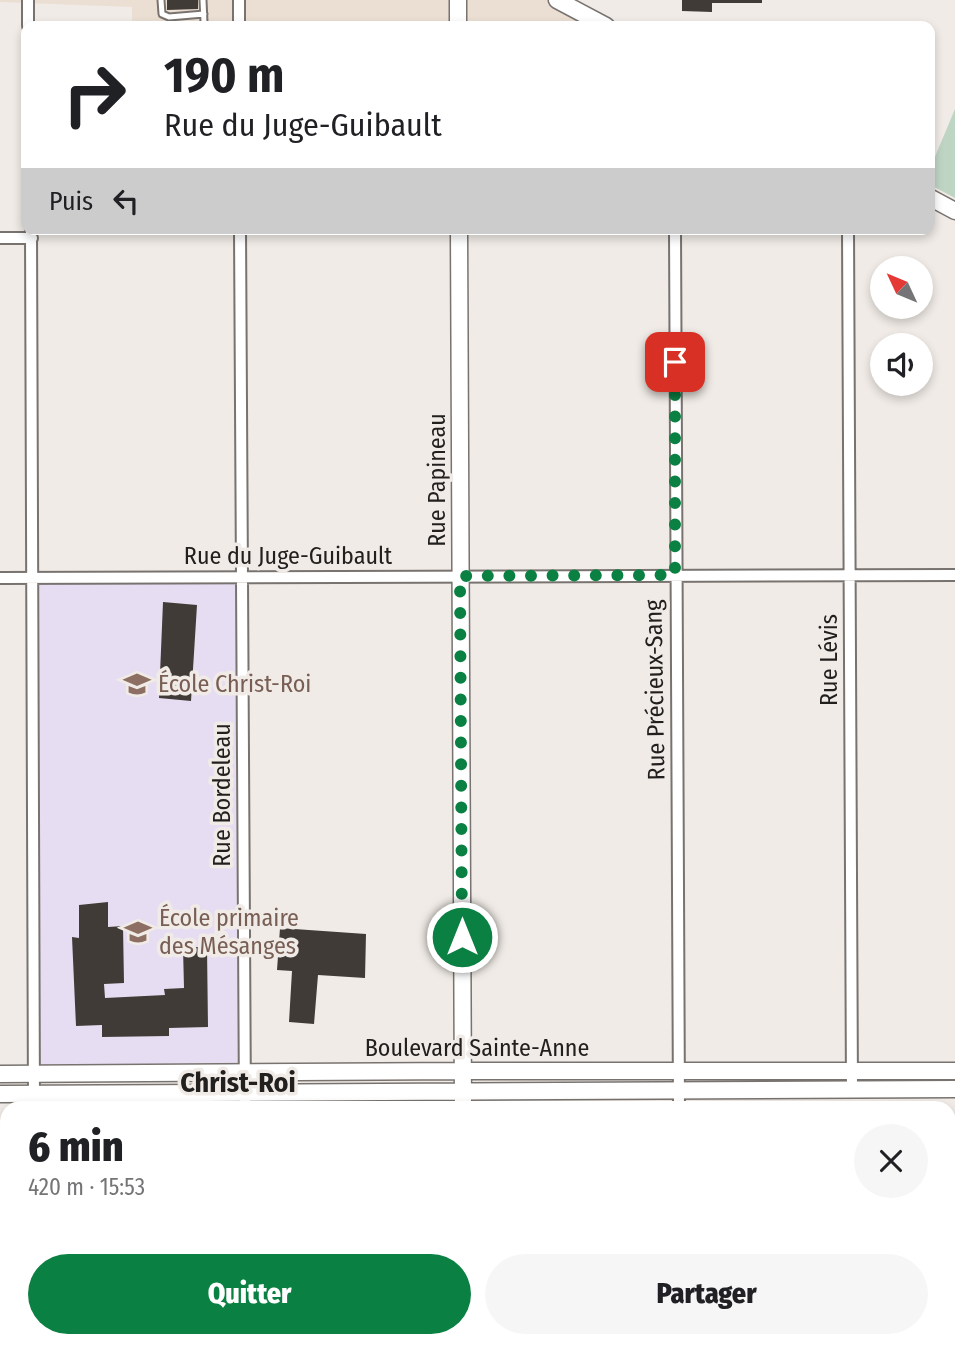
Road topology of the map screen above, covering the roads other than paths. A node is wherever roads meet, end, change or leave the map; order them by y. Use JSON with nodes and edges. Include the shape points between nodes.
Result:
{"nodes":[{"id":1,"x":28,"y":0,"type":"edge"},
{"id":2,"x":161,"y":0,"type":"edge"},
{"id":3,"x":203,"y":0,"type":"edge"},
{"id":4,"x":239,"y":0,"type":"edge"},
{"id":5,"x":557,"y":0,"type":"edge"},
{"id":6,"x":578,"y":5,"type":"edge"},
{"id":7,"x":204,"y":14,"type":"junction"},
{"id":8,"x":28,"y":21,"type":"edge"},
{"id":9,"x":202,"y":21,"type":"edge"},
{"id":10,"x":239,"y":21,"type":"edge"},
{"id":11,"x":599,"y":21,"type":"edge"},
{"id":12,"x":935,"y":200,"type":"edge"},
{"id":13,"x":955,"y":211,"type":"edge"},
{"id":14,"x":23,"y":235,"type":"edge"},
{"id":15,"x":31,"y":235,"type":"edge"},
{"id":16,"x":240,"y":235,"type":"edge"},
{"id":17,"x":459,"y":235,"type":"edge"},
{"id":18,"x":675,"y":235,"type":"edge"},
{"id":19,"x":848,"y":235,"type":"edge"},
{"id":20,"x":0,"y":238,"type":"edge"},
{"id":21,"x":675,"y":575,"type":"junction"},
{"id":22,"x":850,"y":575,"type":"junction"},
{"id":23,"x":955,"y":575,"type":"edge"},
{"id":24,"x":460,"y":576,"type":"junction"},
{"id":25,"x":241,"y":577,"type":"junction"},
{"id":26,"x":0,"y":578,"type":"edge"},
{"id":27,"x":31,"y":578,"type":"junction"},
{"id":28,"x":852,"y":1070,"type":"junction"},
{"id":29,"x":463,"y":1071,"type":"junction"},
{"id":30,"x":955,"y":1071,"type":"edge"},
{"id":31,"x":245,"y":1072,"type":"junction"},
{"id":32,"x":679,"y":1072,"type":"junction"},
{"id":33,"x":0,"y":1074,"type":"edge"},
{"id":34,"x":34,"y":1074,"type":"junction"},
{"id":35,"x":955,"y":1089,"type":"edge"},
{"id":36,"x":463,"y":1090,"type":"junction"},
{"id":37,"x":680,"y":1090,"type":"junction"},
{"id":38,"x":852,"y":1091,"type":"junction"},
{"id":39,"x":0,"y":1094,"type":"edge"},
{"id":40,"x":245,"y":1100,"type":"edge"},
{"id":41,"x":34,"y":1101,"type":"edge"},
{"id":42,"x":463,"y":1101,"type":"edge"},
{"id":43,"x":680,"y":1101,"type":"edge"}],
"edges":[{"from":1,"to":8,"type":"street"},
{"from":2,"to":7,"type":"lane","via":[[162,14],[169,17]]},
{"from":3,"to":7,"type":"lane"},
{"from":4,"to":10,"type":"street"},
{"from":5,"to":6,"type":"street"},
{"from":6,"to":11,"type":"street"},
{"from":7,"to":9,"type":"lane"},
{"from":12,"to":13,"type":"street"},
{"from":14,"to":20,"type":"street"},
{"from":15,"to":27,"type":"street"},
{"from":16,"to":25,"type":"street","name":"Rue Bordeleau"},
{"from":17,"to":24,"type":"street","name":"Rue Papineau"},
{"from":18,"to":21,"type":"street","name":"Rue Précieux-Sang"},
{"from":19,"to":22,"type":"street","name":"Rue Lévis"},
{"from":21,"to":22,"type":"street","name":"Rue du Juge-Guibault"},
{"from":21,"to":24,"type":"street","name":"Rue du Juge-Guibault"},
{"from":21,"to":32,"type":"street","name":"Rue Précieux-Sang"},
{"from":22,"to":23,"type":"street","name":"Rue du Juge-Guibault"},
{"from":22,"to":28,"type":"street","name":"Rue Lévis"},
{"from":24,"to":25,"type":"street","name":"Rue du Juge-Guibault"},
{"from":24,"to":29,"type":"street","name":"Rue Papineau"},
{"from":25,"to":27,"type":"street","name":"Rue du Juge-Guibault"},
{"from":25,"to":31,"type":"street","name":"Rue Bordeleau"},
{"from":26,"to":27,"type":"street","name":"Rue du Juge-Guibault"},
{"from":27,"to":34,"type":"street"},
{"from":28,"to":30,"type":"street","name":"Boulevard Sainte-Anne"},
{"from":28,"to":32,"type":"street","name":"Boulevard Sainte-Anne"},
{"from":28,"to":38,"type":"street","name":"Rue Lévis"},
{"from":29,"to":31,"type":"street","name":"Boulevard Sainte-Anne"},
{"from":29,"to":32,"type":"street","name":"Boulevard Sainte-Anne"},
{"from":29,"to":36,"type":"street","name":"Rue Papineau"},
{"from":31,"to":34,"type":"street","name":"Boulevard Sainte-Anne"},
{"from":31,"to":40,"type":"street","name":"Rue Bordeleau"},
{"from":32,"to":37,"type":"street","name":"Rue Précieux-Sang"},
{"from":33,"to":34,"type":"street","name":"Boulevard Sainte-Anne"},
{"from":34,"to":41,"type":"street"},
{"from":35,"to":38,"type":"street","name":"Boulevard Sainte-Anne"},
{"from":36,"to":37,"type":"street","name":"Boulevard Sainte-Anne"},
{"from":36,"to":40,"type":"street","name":"Boulevard Sainte-Anne"},
{"from":36,"to":42,"type":"street","name":"Rue Papineau"},
{"from":37,"to":38,"type":"street","name":"Boulevard Sainte-Anne"},
{"from":37,"to":43,"type":"street","name":"Rue Précieux-Sang"},
{"from":39,"to":41,"type":"street","name":"Boulevard Sainte-Anne"},
{"from":40,"to":41,"type":"street","name":"Boulevard Sainte-Anne"}]}
